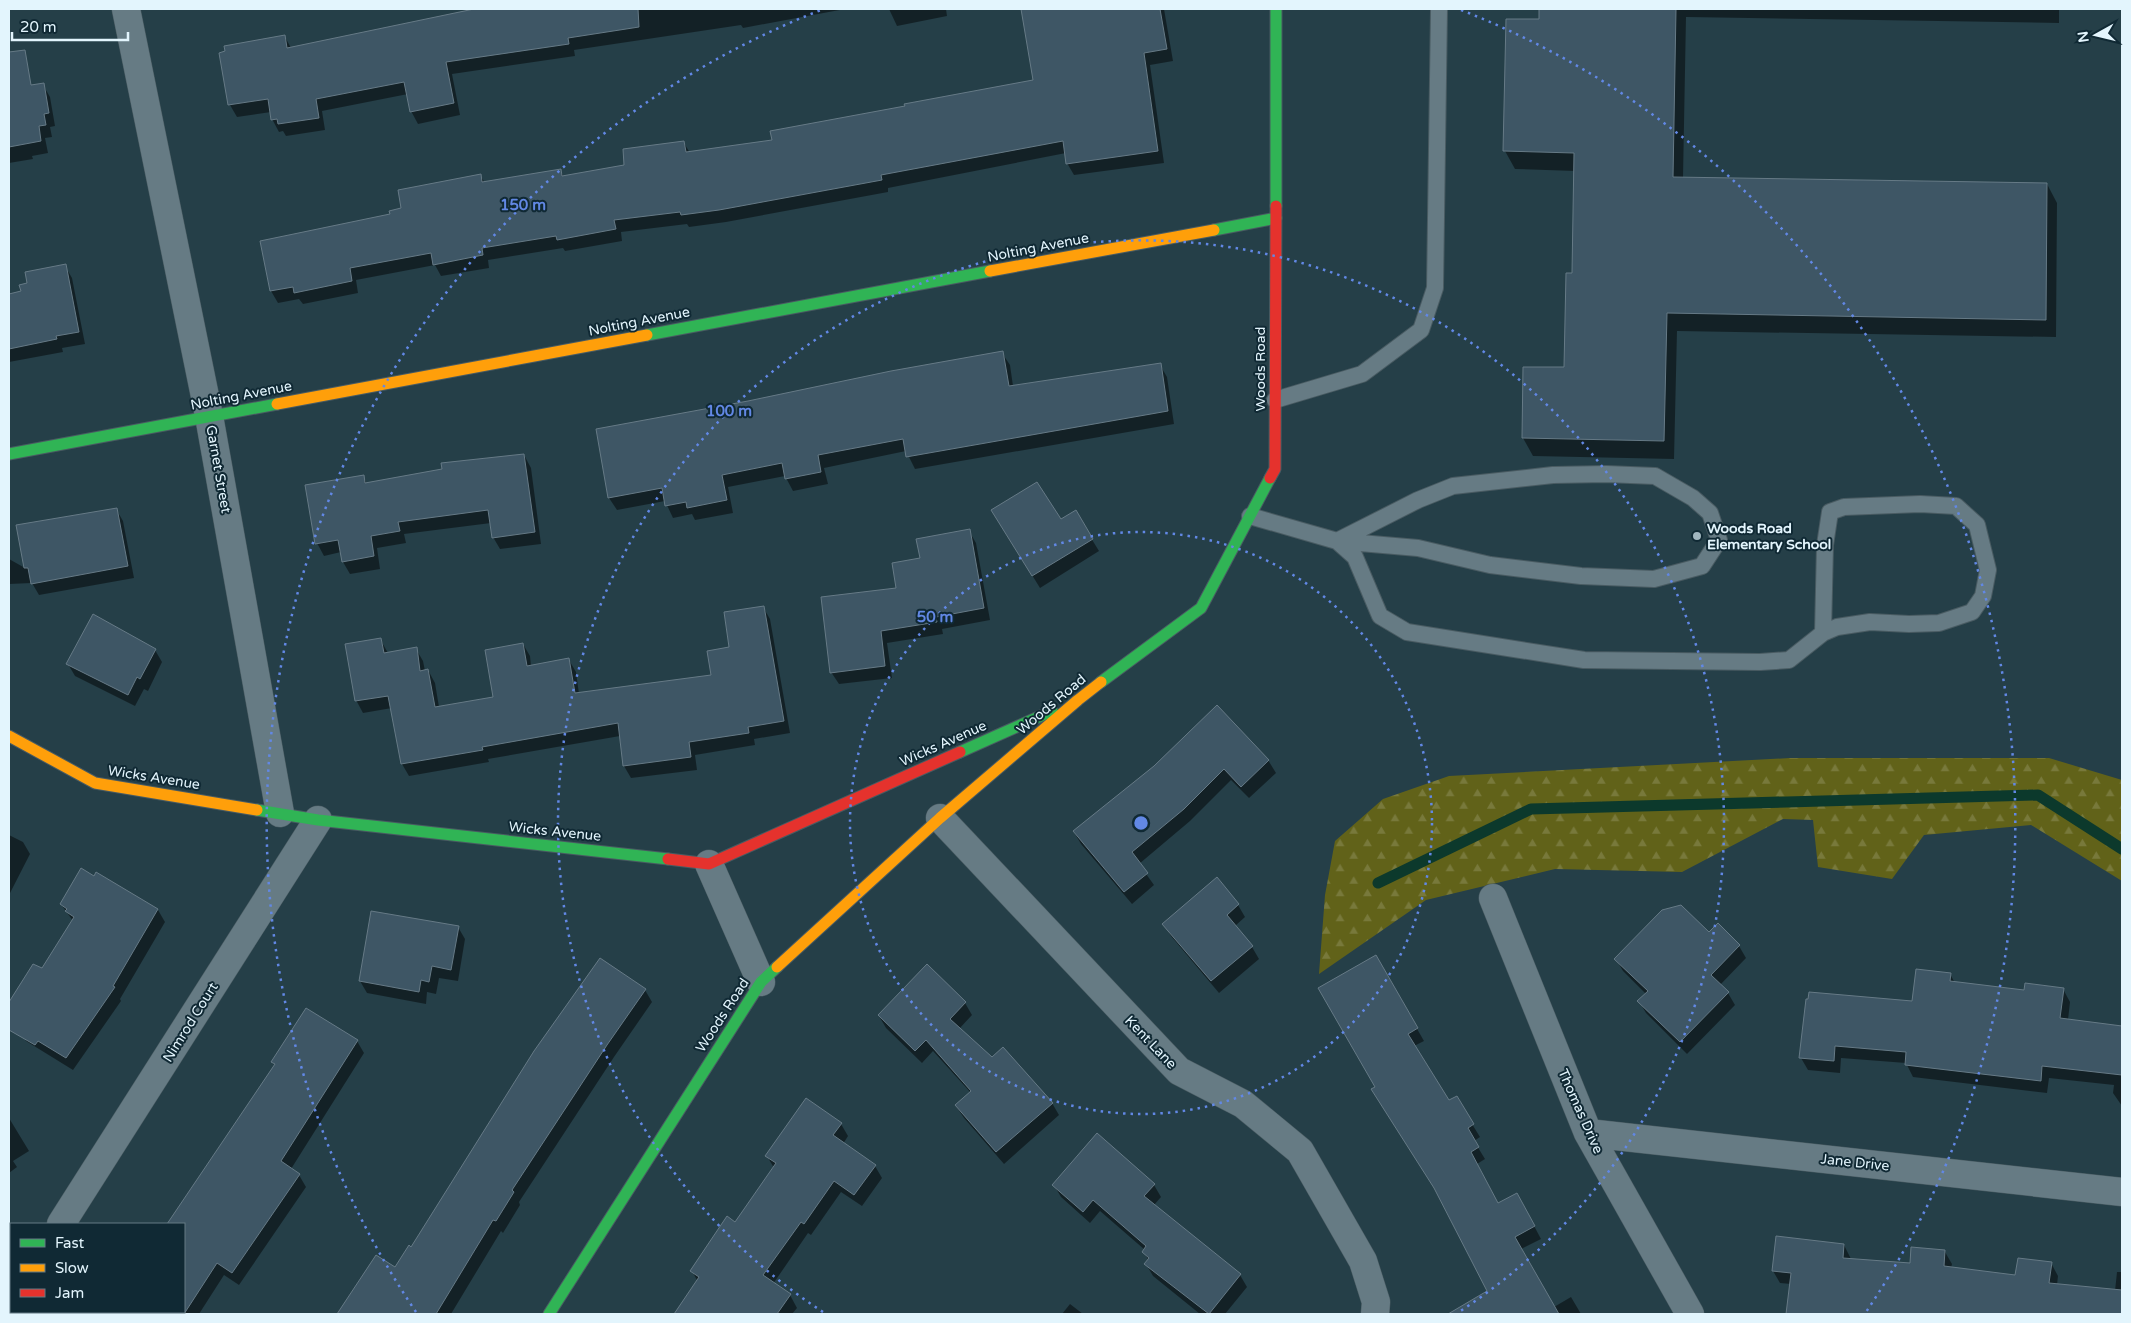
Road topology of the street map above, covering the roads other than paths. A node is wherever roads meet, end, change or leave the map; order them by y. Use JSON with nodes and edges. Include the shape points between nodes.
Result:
{"nodes":[{"id":1,"x":126,"y":9,"type":"edge"},
{"id":2,"x":1276,"y":9,"type":"edge"},
{"id":3,"x":1439,"y":9,"type":"edge"},
{"id":4,"x":1276,"y":218,"type":"junction"},
{"id":5,"x":1275,"y":400,"type":"junction"},
{"id":6,"x":209,"y":416,"type":"junction"},
{"id":7,"x":9,"y":454,"type":"edge"},
{"id":8,"x":1250,"y":516,"type":"junction"},
{"id":9,"x":1337,"y":541,"type":"junction"},
{"id":10,"x":1823,"y":633,"type":"junction"},
{"id":11,"x":1078,"y":700,"type":"junction"},
{"id":12,"x":9,"y":736,"type":"edge"},
{"id":13,"x":280,"y":813,"type":"junction"},
{"id":14,"x":940,"y":818,"type":"junction"},
{"id":15,"x":318,"y":820,"type":"junction"},
{"id":16,"x":709,"y":864,"type":"junction"},
{"id":17,"x":1493,"y":898,"type":"dead end"},
{"id":18,"x":761,"y":982,"type":"junction"},
{"id":19,"x":1588,"y":1133,"type":"junction"},
{"id":20,"x":2122,"y":1192,"type":"edge"},
{"id":21,"x":62,"y":1223,"type":"edge"},
{"id":22,"x":549,"y":1314,"type":"edge"},
{"id":23,"x":1375,"y":1314,"type":"edge"},
{"id":24,"x":1690,"y":1314,"type":"edge"}],
"edges":[{"from":1,"to":6,"type":"street","name":"Garnet Street"},
{"from":2,"to":4,"type":"street","name":"Woods Road"},
{"from":3,"to":5,"type":"lane","via":[[1435,288],[1422,330],[1362,374]]},
{"from":4,"to":5,"type":"street","name":"Woods Road"},
{"from":4,"to":6,"type":"street","name":"Nolting Avenue"},
{"from":5,"to":8,"type":"street","name":"Woods Road","via":[[1275,469]]},
{"from":6,"to":7,"type":"street","name":"Nolting Avenue"},
{"from":6,"to":13,"type":"street","name":"Garnet Street"},
{"from":8,"to":9,"type":"lane"},
{"from":8,"to":11,"type":"street","name":"Woods Road","via":[[1200,608]]},
{"from":9,"to":9,"type":"lane","via":[[1418,548],[1500,566],[1581,576],[1654,579],[1702,566],[1719,540],[1710,513],[1693,498],[1655,476],[1606,474],[1553,475],[1453,486]]},
{"from":9,"to":10,"type":"lane","via":[[1355,557],[1380,616],[1407,632],[1584,660],[1760,662],[1789,660]]},
{"from":10,"to":10,"type":"lane","via":[[1870,622],[1940,623],[1972,612],[1983,596],[1988,570],[1977,525],[1956,506],[1844,507],[1830,512],[1825,545]]},
{"from":11,"to":14,"type":"street","name":"Woods Road"},
{"from":11,"to":16,"type":"street","name":"Wicks Avenue"},
{"from":12,"to":13,"type":"street","name":"Wicks Avenue","via":[[95,783]]},
{"from":13,"to":15,"type":"street","name":"Wicks Avenue"},
{"from":14,"to":18,"type":"street","name":"Woods Road"},
{"from":14,"to":23,"type":"street","name":"Kent Lane","via":[[1179,1071],[1243,1104],[1300,1151],[1363,1261],[1376,1302]]},
{"from":15,"to":16,"type":"street","name":"Wicks Avenue"},
{"from":15,"to":21,"type":"street","name":"Nimrod Court"},
{"from":16,"to":18,"type":"street"},
{"from":17,"to":19,"type":"street","name":"Thomas Drive"},
{"from":18,"to":22,"type":"street","name":"Woods Road"},
{"from":19,"to":20,"type":"street","name":"Jane Drive"},
{"from":19,"to":24,"type":"street","name":"Thomas Drive"}]}
